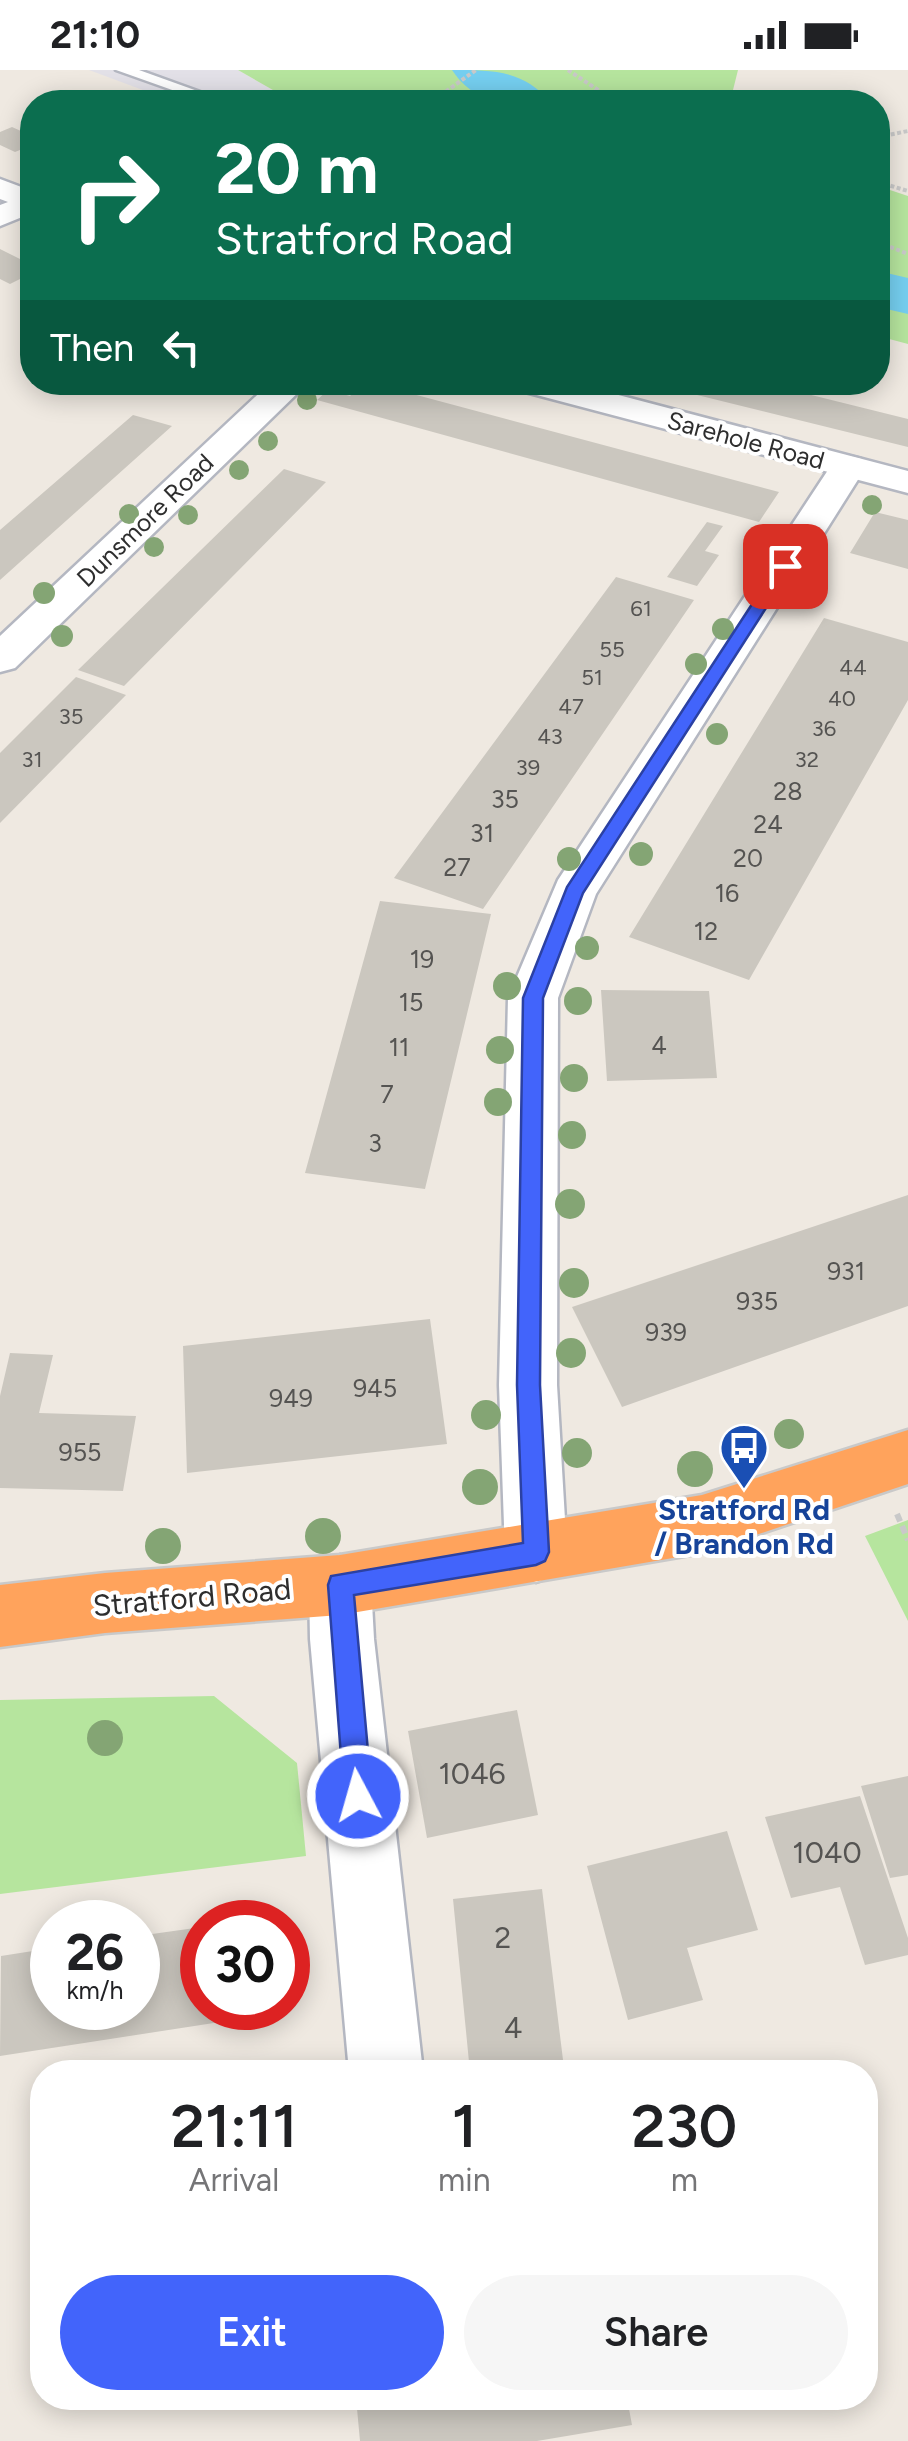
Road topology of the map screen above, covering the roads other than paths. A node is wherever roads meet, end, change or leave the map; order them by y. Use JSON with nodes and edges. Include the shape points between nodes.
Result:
{"nodes":[{"id":1,"x":124,"y":70,"type":"edge"},
{"id":2,"x":184,"y":90,"type":"edge"},
{"id":3,"x":278,"y":395,"type":"edge"},
{"id":4,"x":575,"y":395,"type":"edge"},
{"id":5,"x":848,"y":467,"type":"junction"},
{"id":6,"x":908,"y":482,"type":"edge"},
{"id":7,"x":0,"y":659,"type":"edge"},
{"id":8,"x":908,"y":1457,"type":"edge"},
{"id":9,"x":536,"y":1552,"type":"junction"},
{"id":10,"x":340,"y":1585,"type":"junction"},
{"id":11,"x":0,"y":1616,"type":"edge"},
{"id":12,"x":385,"y":2060,"type":"edge"}],
"edges":[{"from":1,"to":2,"type":"lane"},
{"from":3,"to":7,"type":"street","name":"Dunsmore Road"},
{"from":4,"to":5,"type":"street","name":"Sarehole Road"},
{"from":5,"to":6,"type":"street","name":"Sarehole Road"},
{"from":5,"to":9,"type":"street","via":[[574,892],[533,998],[528,1385]]},
{"from":8,"to":9,"type":"highway","name":"Stratford Road","via":[[702,1524]]},
{"from":9,"to":10,"type":"highway","name":"Stratford Road"},
{"from":10,"to":11,"type":"highway","name":"Stratford Road"},
{"from":10,"to":12,"type":"street"}]}
